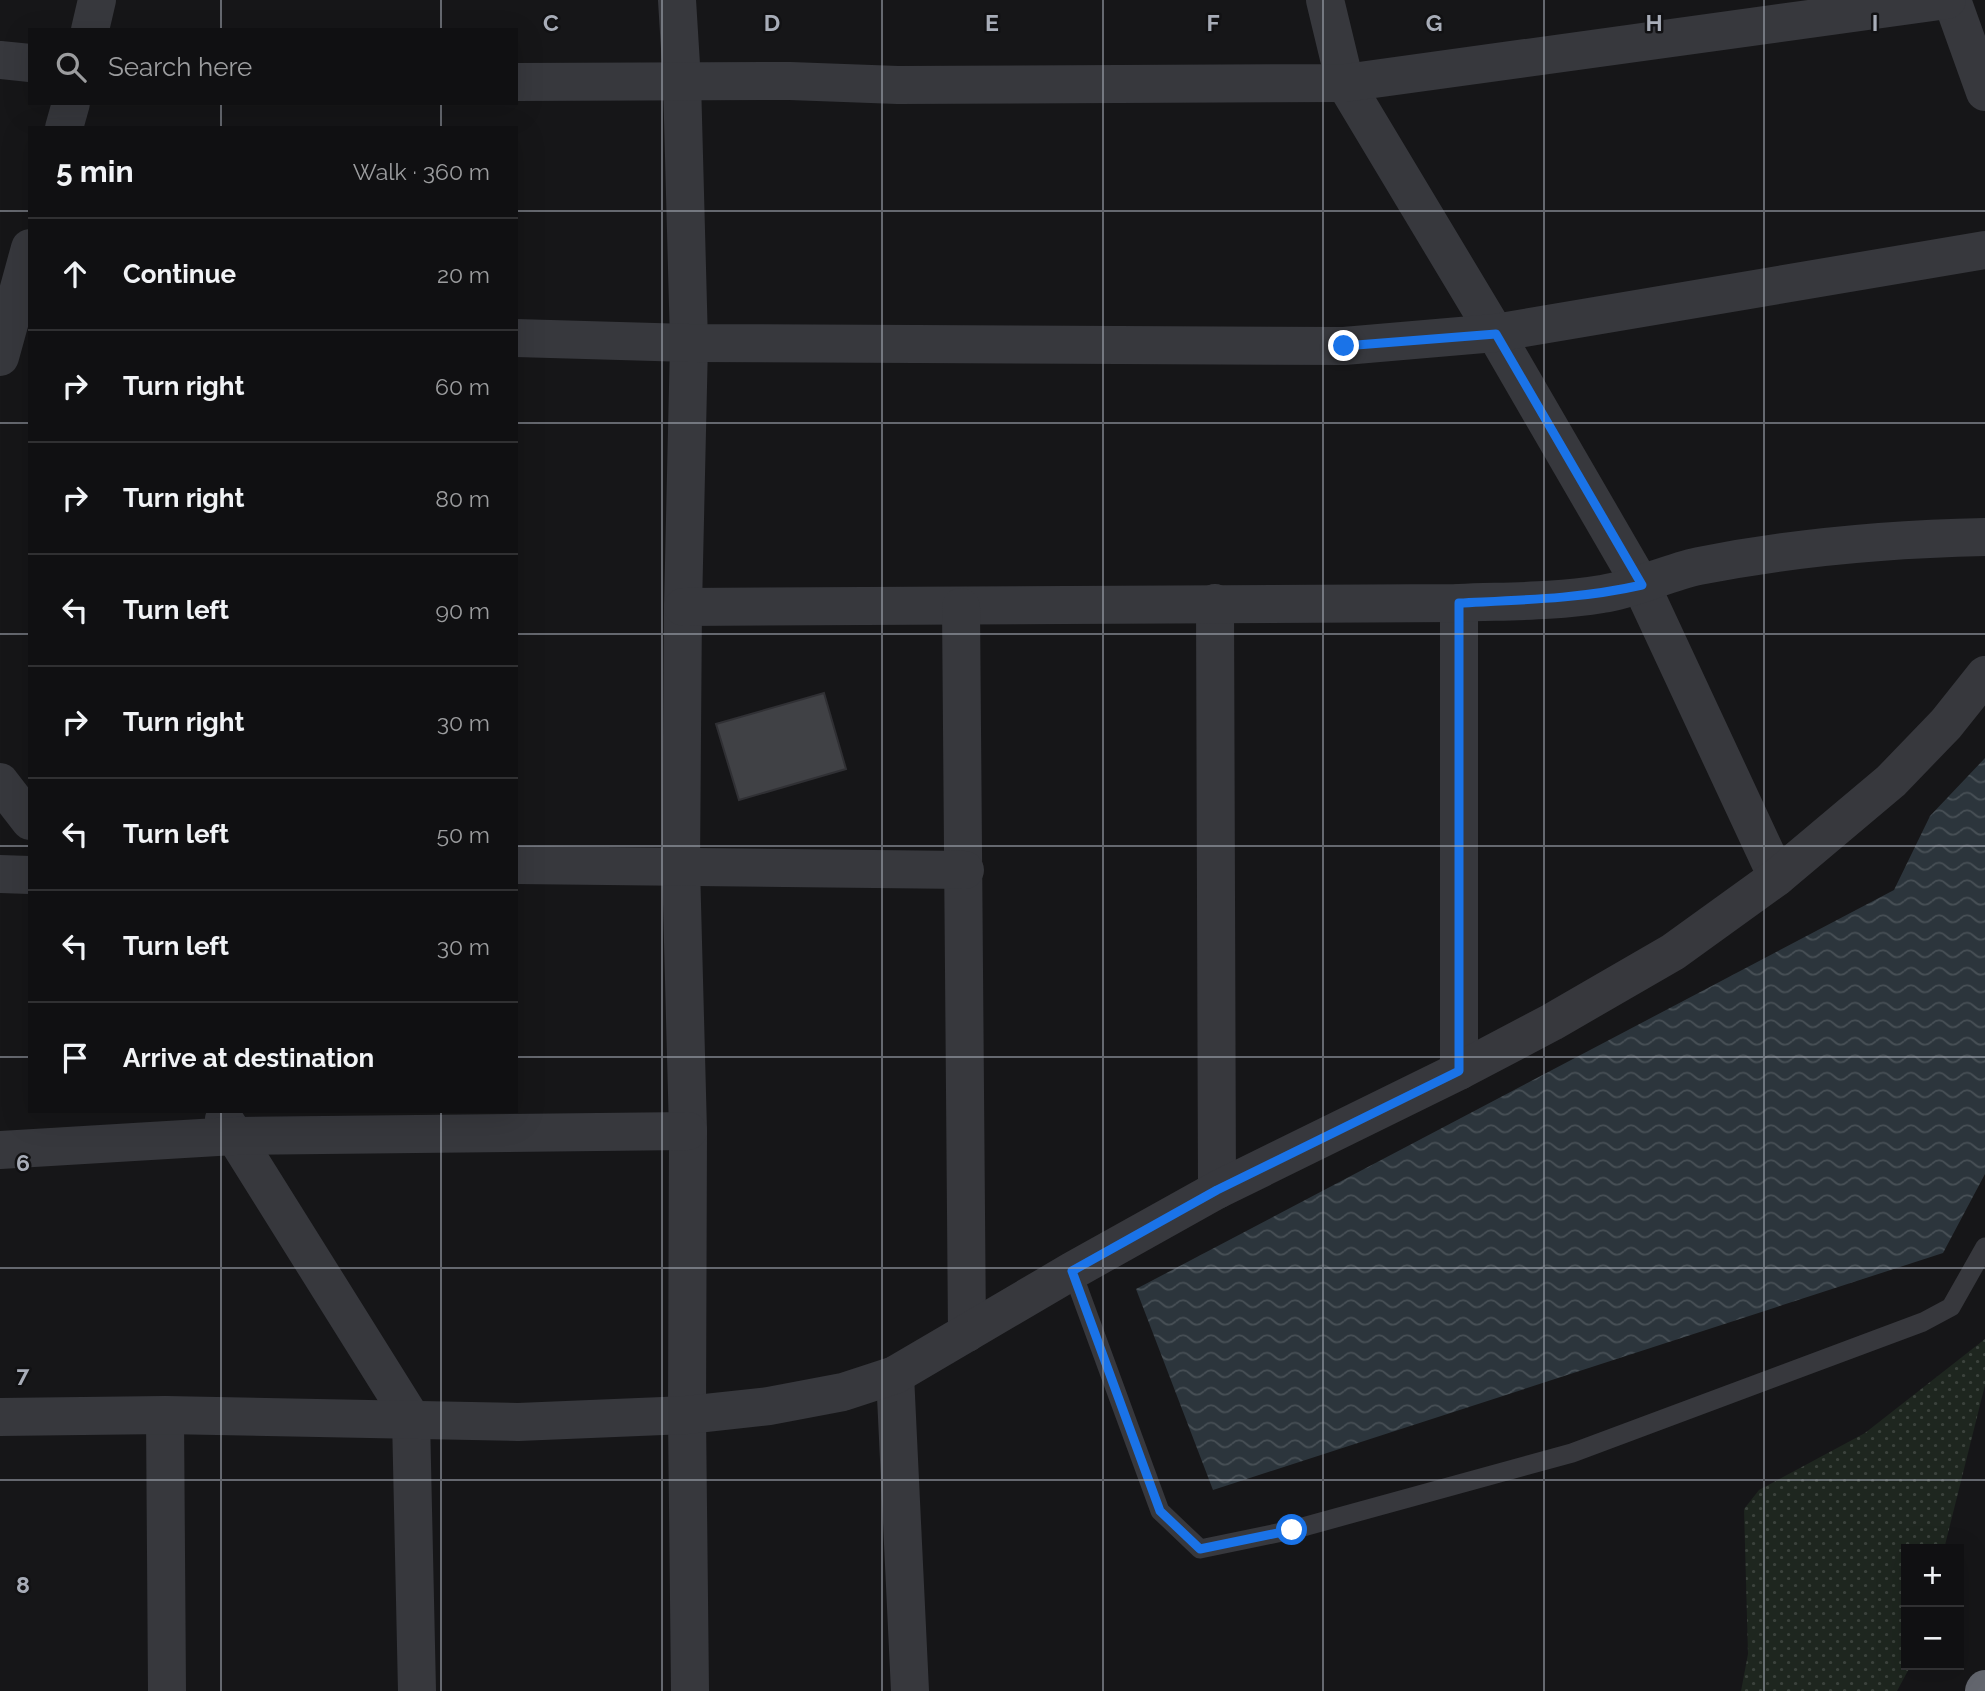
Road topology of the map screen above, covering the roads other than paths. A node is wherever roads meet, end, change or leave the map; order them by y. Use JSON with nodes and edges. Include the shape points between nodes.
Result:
{"nodes":[{"id":1,"x":97,"y":0,"type":"edge"},
{"id":2,"x":677,"y":0,"type":"edge"},
{"id":3,"x":1325,"y":0,"type":"edge"},
{"id":4,"x":1947,"y":0,"type":"edge"},
{"id":5,"x":1952,"y":0,"type":"edge"},
{"id":6,"x":90,"y":28,"type":"edge"},
{"id":7,"x":0,"y":60,"type":"edge"},
{"id":8,"x":28,"y":63,"type":"edge"},
{"id":9,"x":682,"y":81,"type":"junction"},
{"id":10,"x":518,"y":82,"type":"edge"},
{"id":11,"x":1345,"y":83,"type":"junction"},
{"id":12,"x":1985,"y":92,"type":"edge"},
{"id":13,"x":70,"y":105,"type":"edge"},
{"id":14,"x":65,"y":126,"type":"edge"},
{"id":15,"x":1985,"y":250,"type":"edge"},
{"id":16,"x":18,"y":257,"type":"edge"},
{"id":17,"x":1496,"y":334,"type":"junction"},
{"id":18,"x":13,"y":337,"type":"edge"},
{"id":19,"x":518,"y":338,"type":"edge"},
{"id":20,"x":689,"y":343,"type":"junction"},
{"id":21,"x":1985,"y":537,"type":"edge"},
{"id":22,"x":1642,"y":585,"type":"junction"},
{"id":23,"x":1215,"y":603,"type":"junction"},
{"id":24,"x":1459,"y":603,"type":"junction"},
{"id":25,"x":683,"y":607,"type":"junction"},
{"id":26,"x":961,"y":607,"type":"junction"},
{"id":27,"x":1985,"y":675,"type":"edge"},
{"id":28,"x":0,"y":782,"type":"edge"},
{"id":29,"x":28,"y":818,"type":"edge"},
{"id":30,"x":518,"y":865,"type":"edge"},
{"id":31,"x":681,"y":866,"type":"junction"},
{"id":32,"x":965,"y":870,"type":"junction"},
{"id":33,"x":0,"y":874,"type":"edge"},
{"id":34,"x":28,"y":875,"type":"edge"},
{"id":35,"x":1777,"y":877,"type":"junction"},
{"id":36,"x":1459,"y":1071,"type":"junction"},
{"id":37,"x":226,"y":1124,"type":"edge"},
{"id":38,"x":688,"y":1131,"type":"junction"},
{"id":39,"x":0,"y":1150,"type":"edge"},
{"id":40,"x":1217,"y":1190,"type":"junction"},
{"id":41,"x":1985,"y":1247,"type":"edge"},
{"id":42,"x":1072,"y":1271,"type":"junction"},
{"id":43,"x":967,"y":1333,"type":"junction"},
{"id":44,"x":895,"y":1375,"type":"junction"},
{"id":45,"x":165,"y":1415,"type":"junction"},
{"id":46,"x":687,"y":1415,"type":"junction"},
{"id":47,"x":0,"y":1417,"type":"edge"},
{"id":48,"x":411,"y":1418,"type":"junction"},
{"id":49,"x":167,"y":1691,"type":"edge"},
{"id":50,"x":417,"y":1691,"type":"edge"},
{"id":51,"x":690,"y":1691,"type":"edge"},
{"id":52,"x":910,"y":1691,"type":"edge"}],
"edges":[{"from":1,"to":6,"type":"street"},
{"from":2,"to":9,"type":"street"},
{"from":3,"to":11,"type":"street"},
{"from":4,"to":11,"type":"street"},
{"from":5,"to":12,"type":"street"},
{"from":7,"to":8,"type":"street"},
{"from":9,"to":10,"type":"street"},
{"from":9,"to":11,"type":"street"},
{"from":9,"to":20,"type":"street"},
{"from":11,"to":17,"type":"street"},
{"from":13,"to":14,"type":"street"},
{"from":15,"to":17,"type":"street"},
{"from":16,"to":18,"type":"street"},
{"from":17,"to":20,"type":"street","via":[[1344,346]]},
{"from":17,"to":22,"type":"street"},
{"from":19,"to":20,"type":"street"},
{"from":20,"to":25,"type":"street"},
{"from":21,"to":22,"type":"street","via":[[1911,539],[1746,558],[1696,567]]},
{"from":22,"to":24,"type":"street","via":[[1554,599]]},
{"from":22,"to":35,"type":"street"},
{"from":23,"to":24,"type":"street"},
{"from":23,"to":26,"type":"street"},
{"from":23,"to":40,"type":"street"},
{"from":24,"to":36,"type":"street"},
{"from":25,"to":26,"type":"street"},
{"from":25,"to":31,"type":"street"},
{"from":26,"to":32,"type":"street"},
{"from":27,"to":35,"type":"street","via":[[1891,781]]},
{"from":28,"to":29,"type":"street"},
{"from":30,"to":31,"type":"street"},
{"from":31,"to":32,"type":"street"},
{"from":31,"to":38,"type":"street"},
{"from":32,"to":43,"type":"street"},
{"from":33,"to":34,"type":"street"},
{"from":35,"to":36,"type":"street","via":[[1673,953]]},
{"from":36,"to":40,"type":"street"},
{"from":37,"to":38,"type":"street"},
{"from":37,"to":39,"type":"street"},
{"from":37,"to":48,"type":"street"},
{"from":38,"to":46,"type":"street"},
{"from":40,"to":42,"type":"street"},
{"from":41,"to":42,"type":"lane","via":[[1951,1307],[1923,1322],[1572,1453],[1292,1530],[1200,1549],[1160,1511]]},
{"from":42,"to":43,"type":"street"},
{"from":43,"to":44,"type":"street"},
{"from":44,"to":46,"type":"street","via":[[843,1392]]},
{"from":44,"to":52,"type":"street"},
{"from":45,"to":47,"type":"street"},
{"from":45,"to":48,"type":"street"},
{"from":45,"to":49,"type":"street"},
{"from":46,"to":48,"type":"street","via":[[519,1422]]},
{"from":46,"to":51,"type":"street"},
{"from":48,"to":50,"type":"street"}]}
